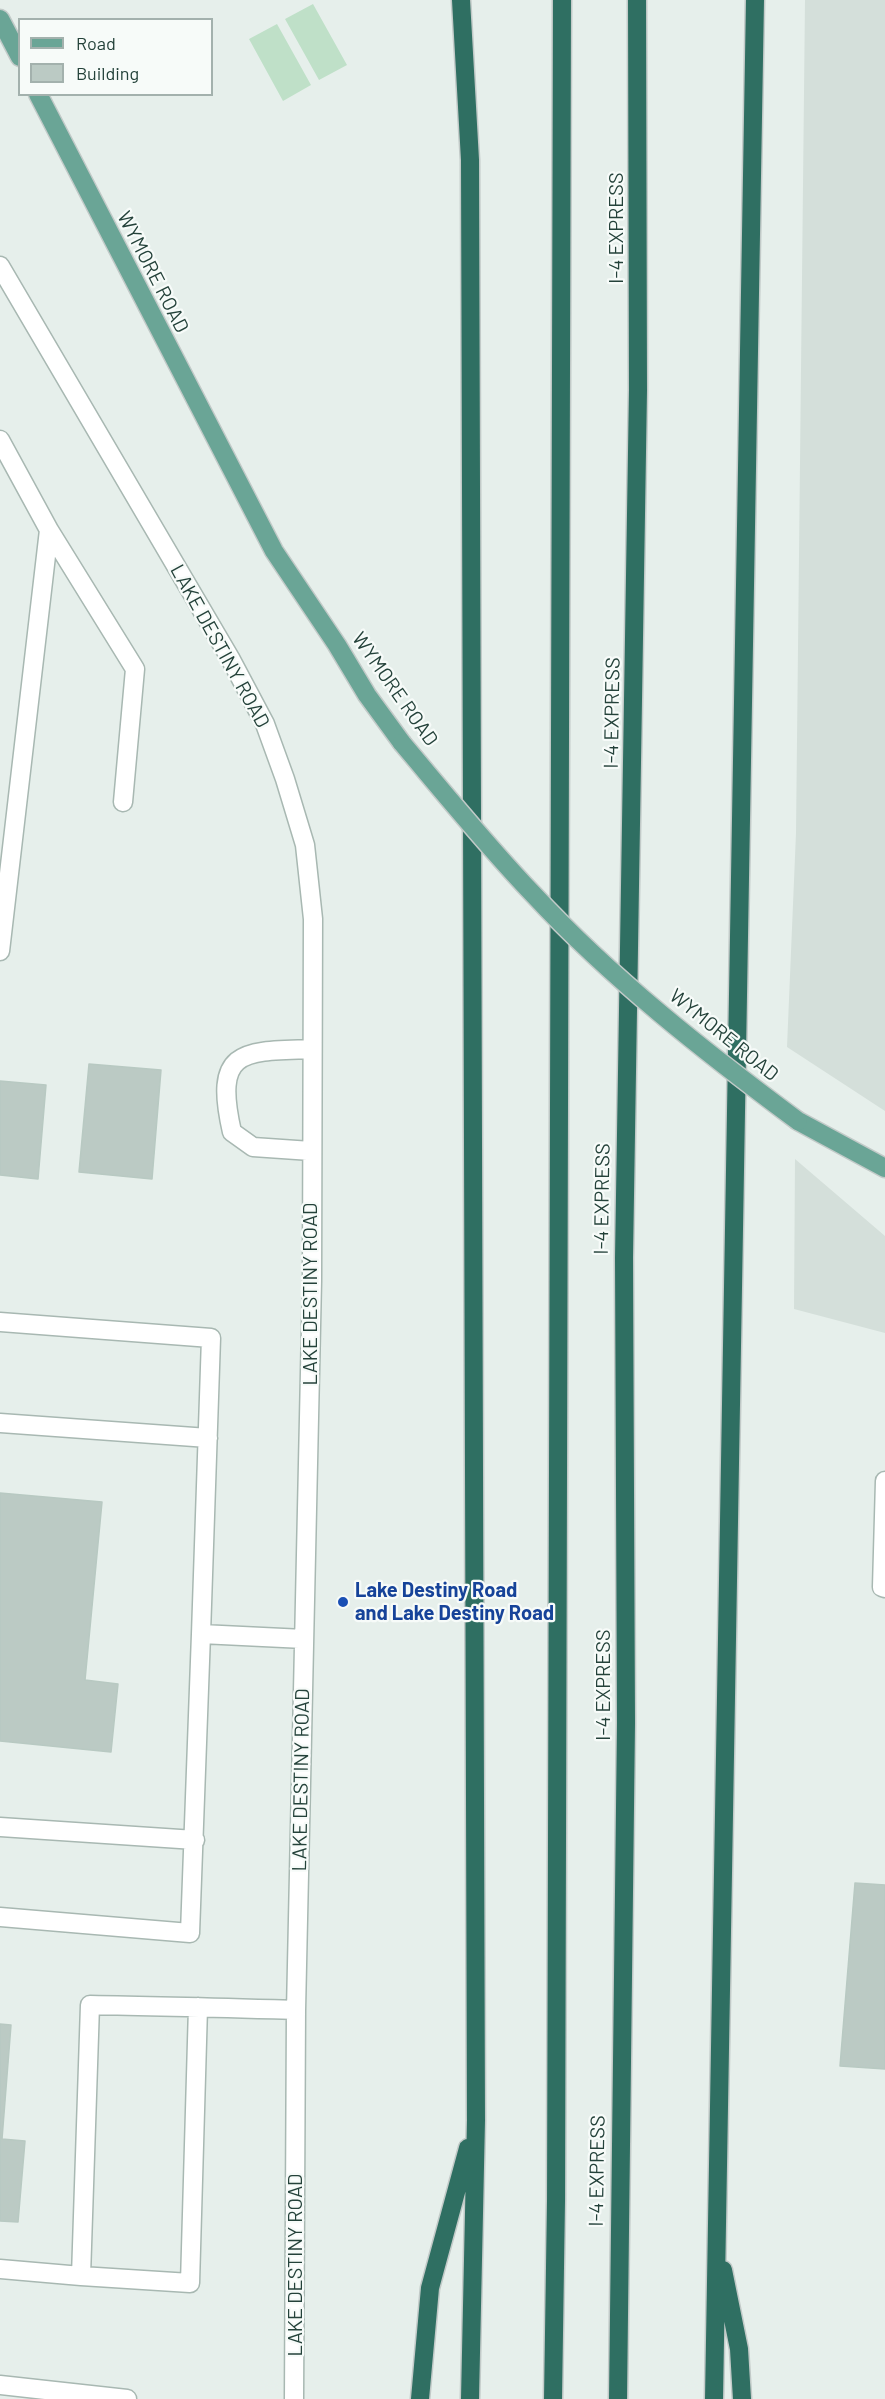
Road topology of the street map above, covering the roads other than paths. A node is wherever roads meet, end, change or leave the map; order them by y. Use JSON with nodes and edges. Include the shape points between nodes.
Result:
{"nodes":[{"id":1,"x":461,"y":0,"type":"edge"},
{"id":2,"x":562,"y":0,"type":"edge"},
{"id":3,"x":637,"y":0,"type":"edge"},
{"id":4,"x":755,"y":0,"type":"edge"},
{"id":5,"x":0,"y":19,"type":"edge"},
{"id":6,"x":18,"y":53,"type":"edge"},
{"id":7,"x":39,"y":96,"type":"edge"},
{"id":8,"x":0,"y":266,"type":"edge"},
{"id":9,"x":0,"y":440,"type":"edge"},
{"id":10,"x":49,"y":530,"type":"junction"},
{"id":11,"x":123,"y":802,"type":"dead end"},
{"id":12,"x":0,"y":951,"type":"edge"},
{"id":13,"x":312,"y":1049,"type":"junction"},
{"id":14,"x":311,"y":1151,"type":"junction"},
{"id":15,"x":885,"y":1168,"type":"edge"},
{"id":16,"x":0,"y":1322,"type":"edge"},
{"id":17,"x":0,"y":1422,"type":"edge"},
{"id":18,"x":208,"y":1438,"type":"junction"},
{"id":19,"x":885,"y":1481,"type":"edge"},
{"id":20,"x":885,"y":1588,"type":"edge"},
{"id":21,"x":201,"y":1634,"type":"junction"},
{"id":22,"x":304,"y":1639,"type":"junction"},
{"id":23,"x":0,"y":1827,"type":"edge"},
{"id":24,"x":195,"y":1840,"type":"junction"},
{"id":25,"x":0,"y":1917,"type":"edge"},
{"id":26,"x":198,"y":2007,"type":"junction"},
{"id":27,"x":296,"y":2010,"type":"junction"},
{"id":28,"x":476,"y":2120,"type":"junction"},
{"id":29,"x":716,"y":2233,"type":"junction"},
{"id":30,"x":0,"y":2269,"type":"edge"},
{"id":31,"x":81,"y":2276,"type":"junction"},
{"id":32,"x":0,"y":2385,"type":"edge"},
{"id":33,"x":127,"y":2399,"type":"edge"},
{"id":34,"x":294,"y":2399,"type":"edge"},
{"id":35,"x":420,"y":2399,"type":"edge"},
{"id":36,"x":470,"y":2399,"type":"edge"},
{"id":37,"x":553,"y":2399,"type":"edge"},
{"id":38,"x":618,"y":2399,"type":"edge"},
{"id":39,"x":714,"y":2399,"type":"edge"},
{"id":40,"x":742,"y":2399,"type":"edge"}],
"edges":[{"from":1,"to":28,"type":"highway","via":[[470,172]]},
{"from":2,"to":37,"type":"highway","name":"I-4 EXPRESS"},
{"from":3,"to":38,"type":"highway","name":"I-4 EXPRESS","via":[[638,402],[624,1257],[626,1723]]},
{"from":4,"to":29,"type":"highway"},
{"from":5,"to":6,"type":"main road"},
{"from":7,"to":15,"type":"main road","name":"WYMORE ROAD","bridge":true,"via":[[274,551],[402,743],[533,894],[585,947],[696,1044],[798,1121]]},
{"from":8,"to":13,"type":"street","name":"LAKE DESTINY ROAD","via":[[265,724],[305,845],[313,919]]},
{"from":9,"to":10,"type":"street"},
{"from":10,"to":11,"type":"street","via":[[135,669]]},
{"from":10,"to":12,"type":"street"},
{"from":13,"to":14,"type":"street","name":"LAKE DESTINY ROAD"},
{"from":13,"to":14,"type":"street","via":[[256,1051],[237,1059],[228,1076],[226,1106],[232,1132],[253,1147]]},
{"from":14,"to":22,"type":"street","name":"LAKE DESTINY ROAD"},
{"from":16,"to":18,"type":"street","via":[[211,1338]]},
{"from":17,"to":18,"type":"street"},
{"from":18,"to":21,"type":"street"},
{"from":19,"to":20,"type":"street"},
{"from":21,"to":22,"type":"street"},
{"from":21,"to":24,"type":"street"},
{"from":22,"to":27,"type":"street","name":"LAKE DESTINY ROAD"},
{"from":23,"to":24,"type":"street"},
{"from":24,"to":25,"type":"street","via":[[190,1933]]},
{"from":26,"to":27,"type":"street"},
{"from":26,"to":31,"type":"street","via":[[90,2005]]},
{"from":26,"to":31,"type":"street","via":[[190,2283]]},
{"from":27,"to":34,"type":"street","name":"LAKE DESTINY ROAD"},
{"from":28,"to":35,"type":"highway","via":[[429,2288]]},
{"from":28,"to":36,"type":"highway"},
{"from":29,"to":39,"type":"highway"},
{"from":29,"to":40,"type":"highway","via":[[739,2349]]},
{"from":30,"to":31,"type":"street"},
{"from":32,"to":33,"type":"street"}]}
